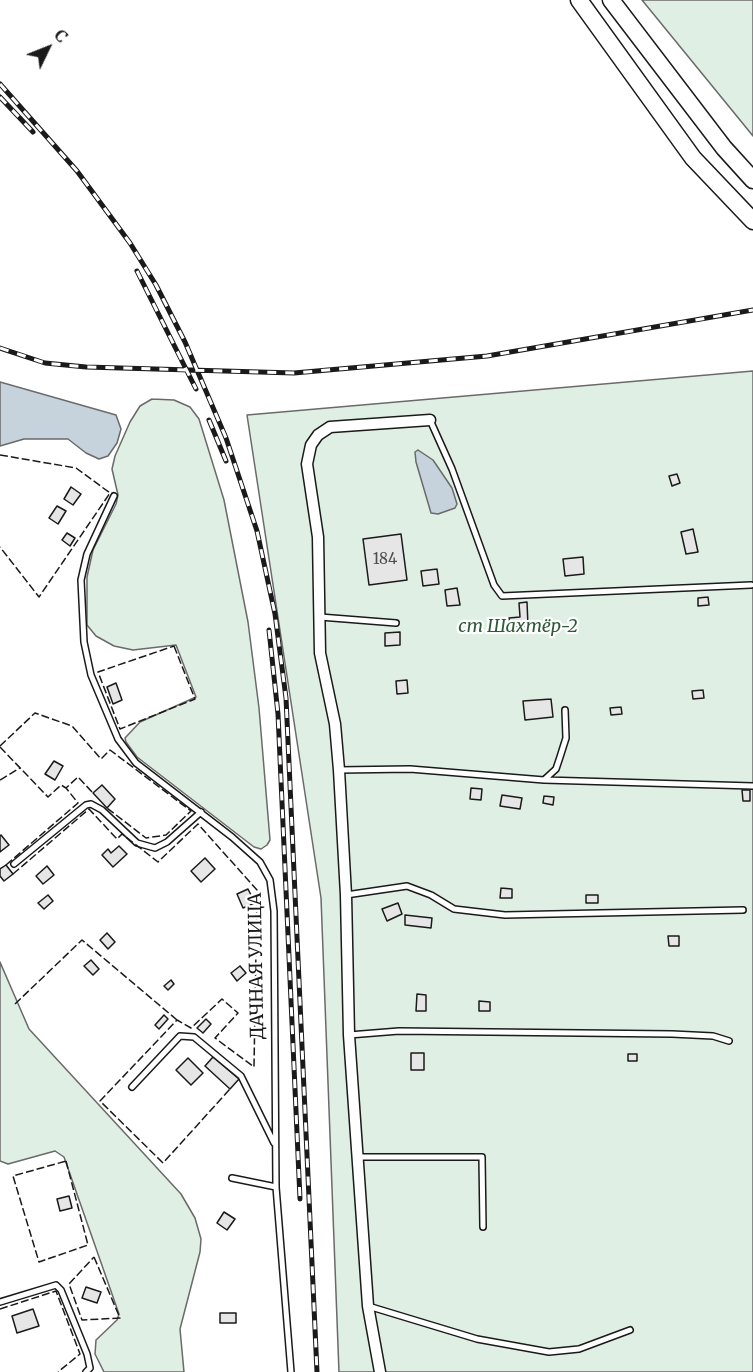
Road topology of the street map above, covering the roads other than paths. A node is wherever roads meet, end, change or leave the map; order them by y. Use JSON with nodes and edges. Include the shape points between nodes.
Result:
{"nodes":[{"id":1,"x":579,"y":0,"type":"edge"},
{"id":2,"x":611,"y":0,"type":"edge"},
{"id":3,"x":753,"y":180,"type":"edge"},
{"id":4,"x":753,"y":221,"type":"edge"},
{"id":5,"x":430,"y":420,"type":"joint"},
{"id":6,"x":114,"y":496,"type":"dead end"},
{"id":7,"x":751,"y":585,"type":"dead end"},
{"id":8,"x":320,"y":617,"type":"junction"},
{"id":9,"x":396,"y":623,"type":"dead end"},
{"id":10,"x":566,"y":710,"type":"dead end"},
{"id":11,"x":339,"y":770,"type":"junction"},
{"id":12,"x":544,"y":780,"type":"junction"},
{"id":13,"x":753,"y":786,"type":"edge"},
{"id":14,"x":201,"y":812,"type":"junction"},
{"id":15,"x":14,"y":864,"type":"dead end"},
{"id":16,"x":346,"y":896,"type":"junction"},
{"id":17,"x":743,"y":910,"type":"dead end"},
{"id":18,"x":350,"y":1035,"type":"junction"},
{"id":19,"x":729,"y":1041,"type":"dead end"},
{"id":20,"x":132,"y":1087,"type":"dead end"},
{"id":21,"x":275,"y":1147,"type":"junction"},
{"id":22,"x":358,"y":1157,"type":"junction"},
{"id":23,"x":232,"y":1178,"type":"dead end"},
{"id":24,"x":276,"y":1187,"type":"junction"},
{"id":25,"x":483,"y":1227,"type":"dead end"},
{"id":26,"x":0,"y":1302,"type":"edge"},
{"id":27,"x":368,"y":1306,"type":"junction"},
{"id":28,"x":630,"y":1330,"type":"dead end"},
{"id":29,"x":86,"y":1372,"type":"edge"},
{"id":30,"x":291,"y":1372,"type":"edge"},
{"id":31,"x":380,"y":1372,"type":"edge"}],
"edges":[{"from":1,"to":4,"type":"highway","via":[[693,158]]},
{"from":2,"to":3,"type":"highway"},
{"from":5,"to":7,"type":"lane","via":[[494,585],[502,596]]},
{"from":5,"to":8,"type":"street","via":[[330,427],[311,445],[307,464],[318,537]]},
{"from":6,"to":14,"type":"lane","name":"ДАЧНАЯ УЛИЦА","via":[[87,554],[81,580],[84,642],[91,675],[127,753]]},
{"from":8,"to":9,"type":"lane"},
{"from":8,"to":11,"type":"street","via":[[320,653],[335,724]]},
{"from":10,"to":12,"type":"lane","via":[[566,738],[560,758],[556,769]]},
{"from":11,"to":12,"type":"lane","via":[[410,769]]},
{"from":11,"to":16,"type":"street"},
{"from":12,"to":13,"type":"lane"},
{"from":14,"to":15,"type":"lane","via":[[155,848],[137,843],[102,810],[86,805]]},
{"from":14,"to":21,"type":"lane","name":"ДАЧНАЯ УЛИЦА","via":[[260,862],[270,880],[274,911]]},
{"from":16,"to":17,"type":"lane","via":[[407,886],[454,909],[505,915]]},
{"from":16,"to":18,"type":"street"},
{"from":18,"to":19,"type":"lane","via":[[399,1031],[672,1034],[713,1036]]},
{"from":18,"to":22,"type":"street"},
{"from":20,"to":21,"type":"lane","via":[[180,1036],[194,1037],[242,1076]]},
{"from":21,"to":24,"type":"lane","name":"ДАЧНАЯ УЛИЦА"},
{"from":22,"to":25,"type":"lane","via":[[482,1157]]},
{"from":22,"to":27,"type":"street"},
{"from":23,"to":24,"type":"lane"},
{"from":24,"to":30,"type":"lane","name":"ДАЧНАЯ УЛИЦА"},
{"from":26,"to":29,"type":"lane","via":[[56,1285],[62,1290],[87,1354],[90,1368]]},
{"from":27,"to":28,"type":"lane","via":[[477,1340],[549,1352],[579,1349]]},
{"from":27,"to":31,"type":"street"}]}
